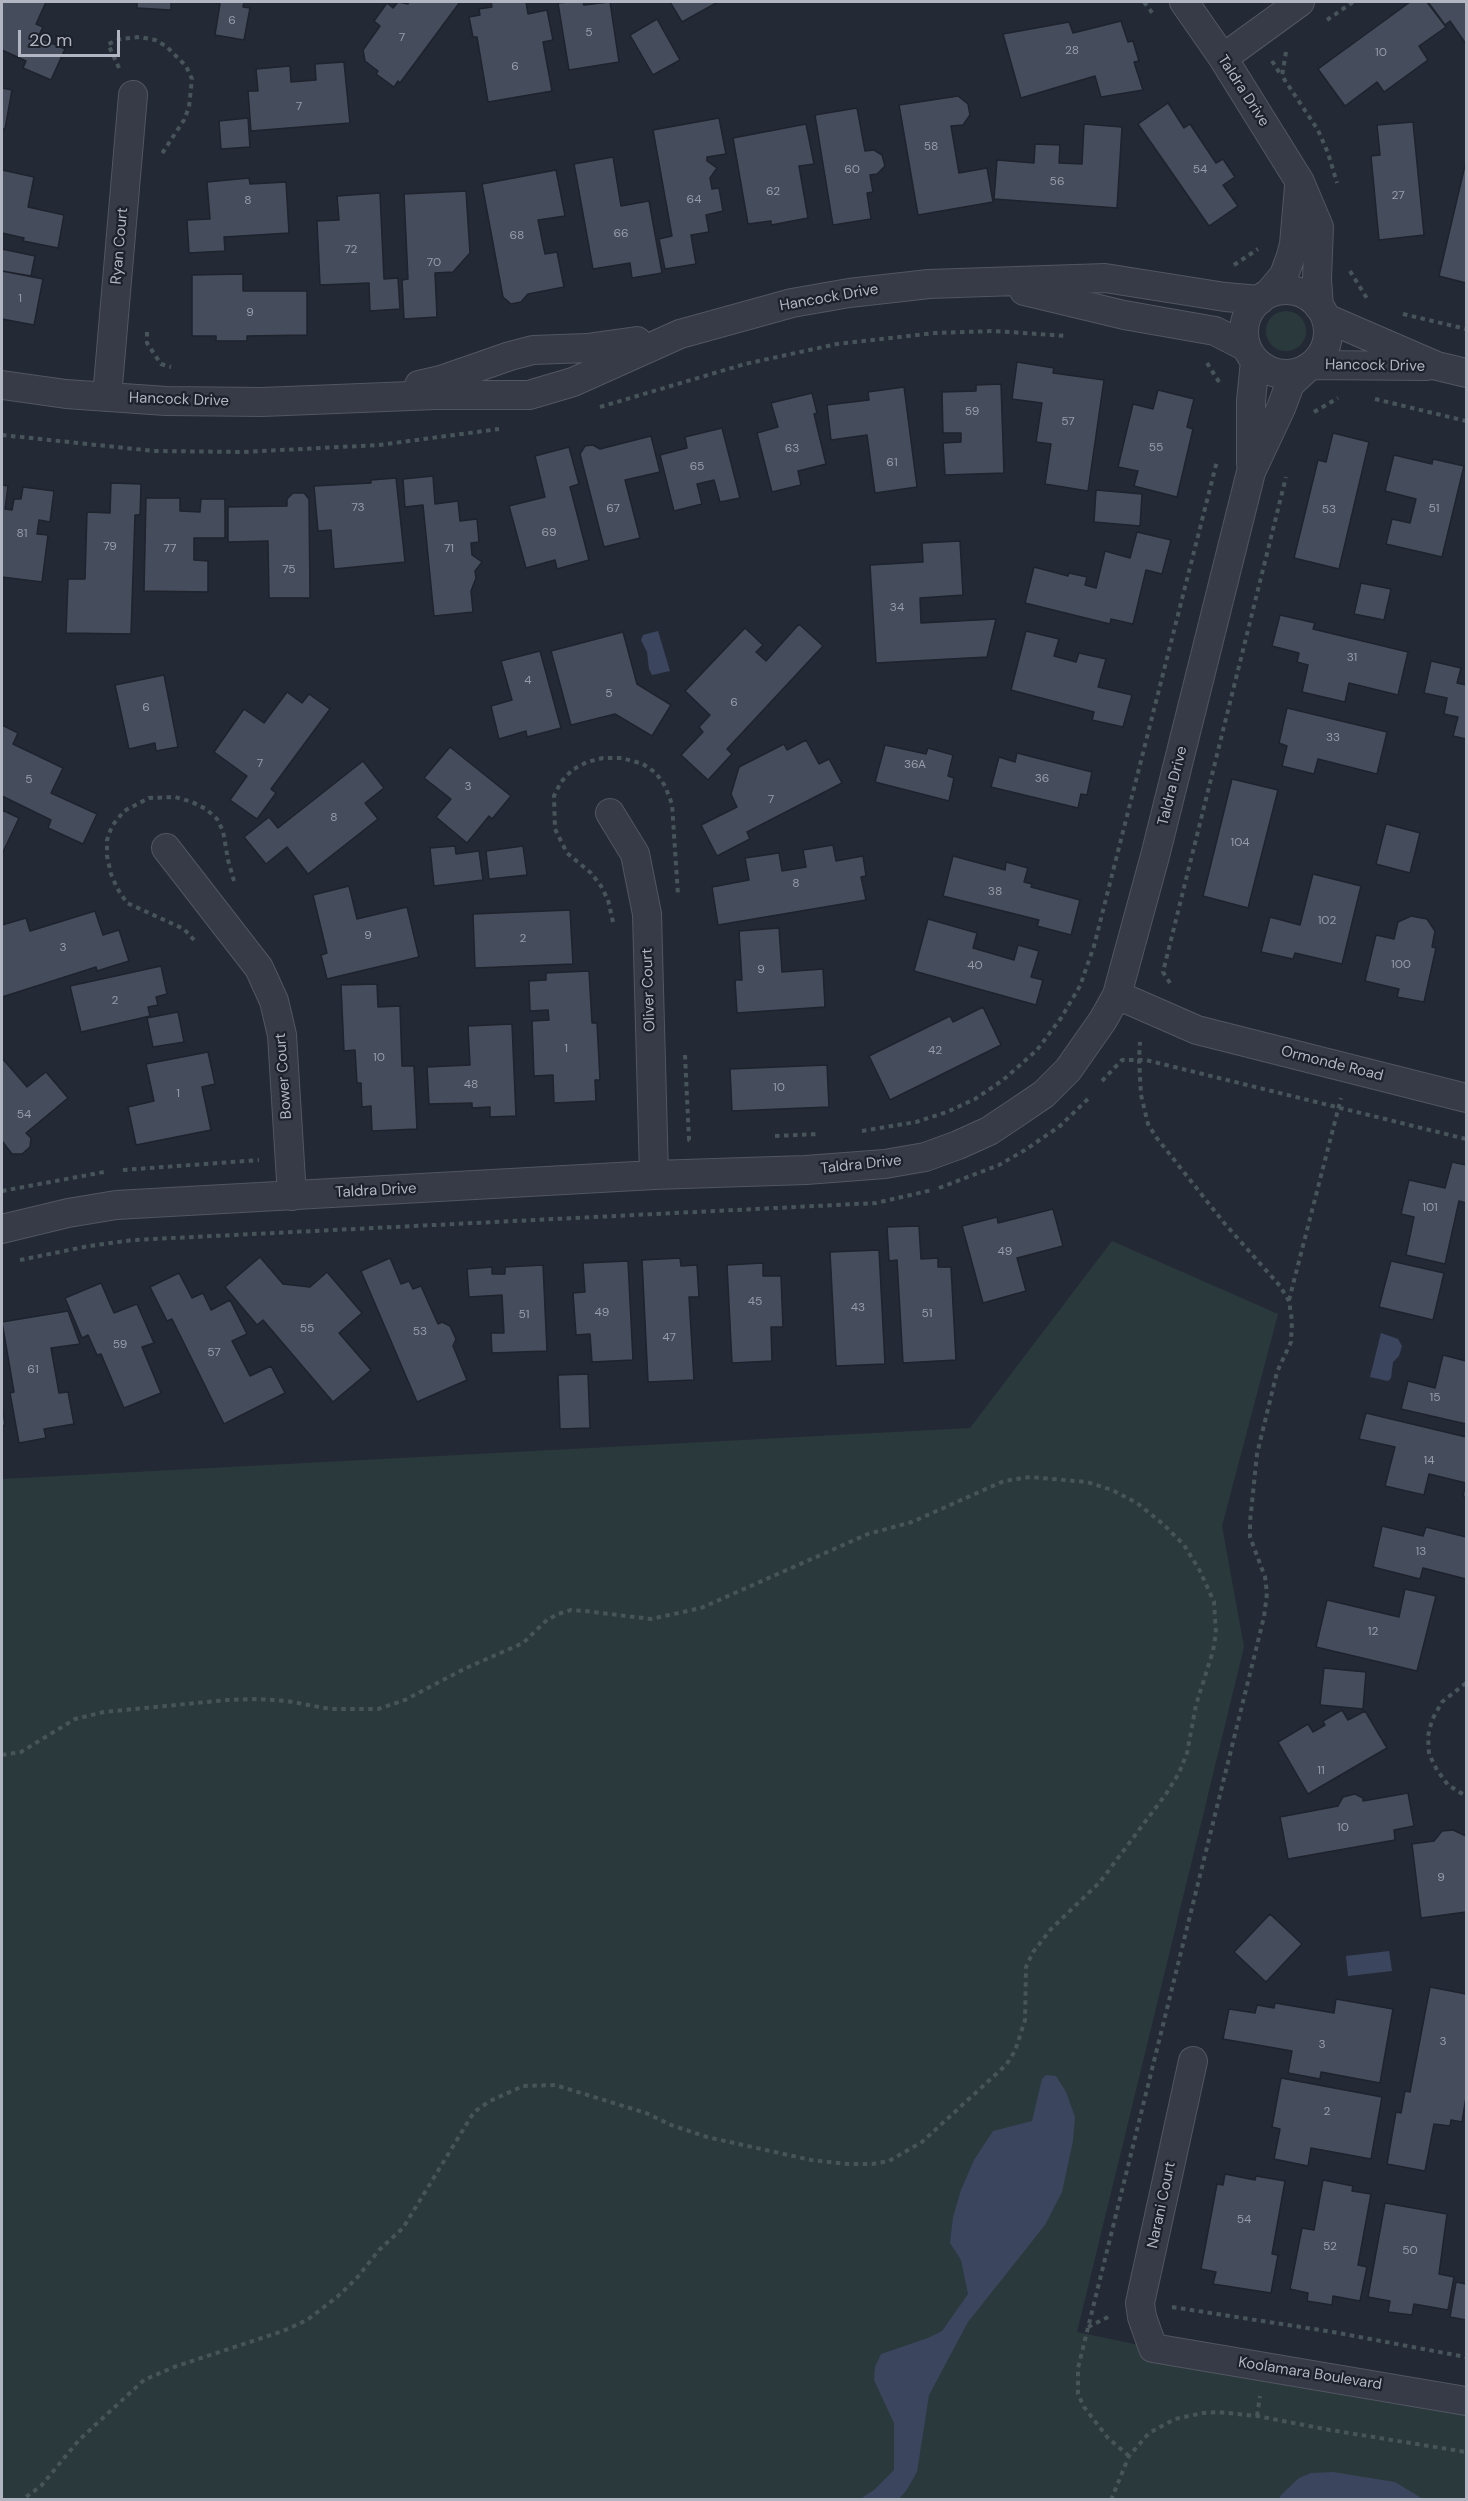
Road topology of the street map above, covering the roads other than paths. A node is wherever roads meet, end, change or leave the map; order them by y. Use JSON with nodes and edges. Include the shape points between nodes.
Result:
{"nodes":[{"id":1,"x":1184,"y":2,"type":"edge"},
{"id":2,"x":1300,"y":2,"type":"edge"},
{"id":3,"x":1223,"y":58,"type":"junction"},
{"id":4,"x":133,"y":95,"type":"road end"},
{"id":5,"x":1300,"y":182,"type":"junction"},
{"id":6,"x":981,"y":282,"type":"junction"},
{"id":7,"x":1264,"y":297,"type":"junction"},
{"id":8,"x":1323,"y":312,"type":"junction"},
{"id":9,"x":680,"y":334,"type":"junction"},
{"id":10,"x":1251,"y":354,"type":"junction"},
{"id":11,"x":1310,"y":366,"type":"junction"},
{"id":12,"x":1437,"y":366,"type":"junction"},
{"id":13,"x":1467,"y":373,"type":"edge"},
{"id":14,"x":2,"y":385,"type":"edge"},
{"id":15,"x":107,"y":397,"type":"junction"},
{"id":16,"x":358,"y":398,"type":"junction"},
{"id":17,"x":1251,"y":472,"type":"junction"},
{"id":18,"x":610,"y":813,"type":"dead end"},
{"id":19,"x":166,"y":848,"type":"dead end"},
{"id":20,"x":1118,"y":995,"type":"junction"},
{"id":21,"x":1103,"y":1020,"type":"junction"},
{"id":22,"x":1197,"y":1030,"type":"junction"},
{"id":23,"x":1467,"y":1098,"type":"edge"},
{"id":24,"x":654,"y":1175,"type":"junction"},
{"id":25,"x":292,"y":1196,"type":"junction"},
{"id":26,"x":2,"y":1229,"type":"edge"},
{"id":27,"x":1193,"y":2061,"type":"dead end"},
{"id":28,"x":1153,"y":2348,"type":"joint"},
{"id":29,"x":1467,"y":2401,"type":"edge"}],
"edges":[{"from":1,"to":3,"type":"street","name":"Taldra Drive"},
{"from":2,"to":3,"type":"street"},
{"from":3,"to":5,"type":"street","name":"Taldra Drive"},
{"from":4,"to":15,"type":"street","name":"Ryan Court"},
{"from":5,"to":7,"type":"street","via":[[1292,250],[1284,275]]},
{"from":5,"to":8,"type":"street","name":"Taldra Drive","via":[[1319,227],[1317,279]]},
{"from":6,"to":7,"type":"street","name":"Hancock Drive","via":[[1105,278]]},
{"from":6,"to":9,"type":"street","name":"Hancock Drive","via":[[849,293],[792,303]]},
{"from":6,"to":10,"type":"street","name":"Hancock Drive","via":[[1124,315],[1215,330]]},
{"from":7,"to":8,"type":"street","via":[[1283,290],[1296,292],[1309,297]]},
{"from":7,"to":10,"type":"street","via":[[1245,321],[1244,333]]},
{"from":8,"to":11,"type":"street","via":[[1328,332],[1326,344]]},
{"from":8,"to":12,"type":"street","name":"Hancock Drive"},
{"from":9,"to":16,"type":"street","name":"Hancock Drive","via":[[587,348],[533,350],[441,380]]},
{"from":9,"to":16,"type":"street","name":"Hancock Drive","via":[[573,382],[529,395]]},
{"from":10,"to":11,"type":"street","via":[[1267,369],[1280,373],[1294,373]]},
{"from":10,"to":17,"type":"street","name":"Taldra Drive"},
{"from":11,"to":12,"type":"street","name":"Hancock Drive"},
{"from":11,"to":17,"type":"street","name":"Taldra Drive","via":[[1290,384]]},
{"from":12,"to":13,"type":"street","name":"Hancock Drive"},
{"from":14,"to":15,"type":"street","name":"Hancock Drive"},
{"from":15,"to":16,"type":"street","name":"Hancock Drive","via":[[262,402]]},
{"from":17,"to":20,"type":"street","name":"Taldra Drive"},
{"from":18,"to":24,"type":"street","name":"Oliver Court","via":[[635,854],[647,914]]},
{"from":19,"to":25,"type":"street","name":"Bower Court","via":[[259,968],[274,1001],[282,1035]]},
{"from":20,"to":21,"type":"street","name":"Taldra Drive"},
{"from":20,"to":22,"type":"street","name":"Ormonde Road"},
{"from":21,"to":22,"type":"street","name":"Ormonde Road"},
{"from":21,"to":24,"type":"street","name":"Taldra Drive","via":[[1068,1070],[1044,1094],[989,1131],[925,1157],[852,1168]]},
{"from":22,"to":23,"type":"street","name":"Ormonde Road"},
{"from":24,"to":25,"type":"street","name":"Taldra Drive"},
{"from":25,"to":26,"type":"street","name":"Taldra Drive","via":[[116,1206]]},
{"from":27,"to":28,"type":"street","name":"Narani Court","via":[[1140,2303]]},
{"from":28,"to":29,"type":"street","name":"Koolamara Boulevard"}]}
